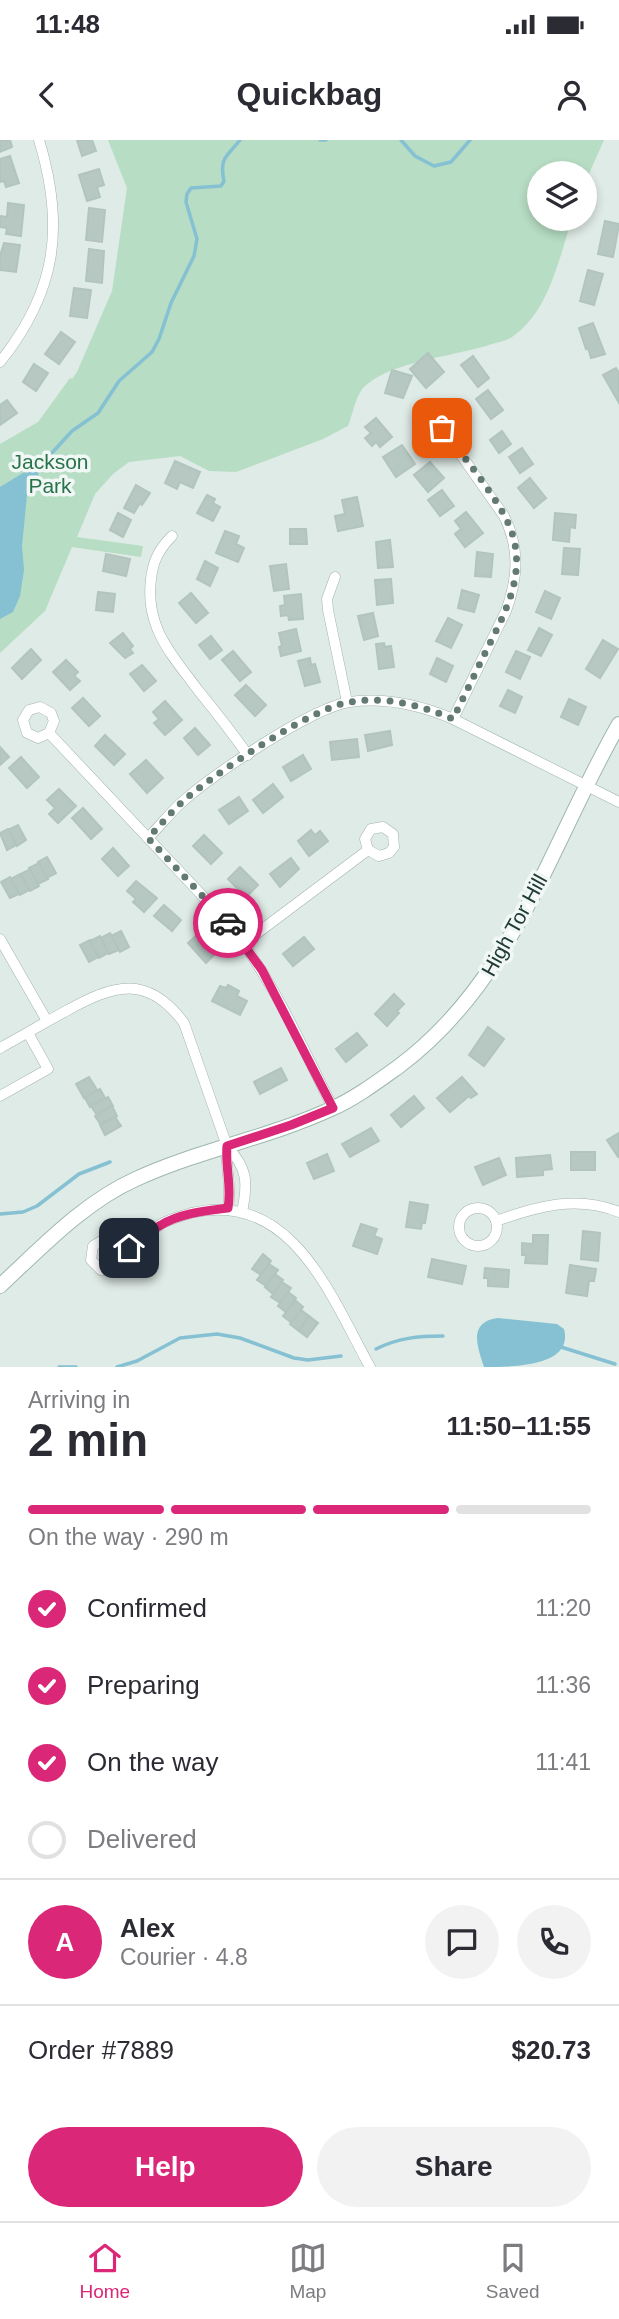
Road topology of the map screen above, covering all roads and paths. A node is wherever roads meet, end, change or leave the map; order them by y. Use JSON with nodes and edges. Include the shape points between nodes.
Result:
{"nodes":[{"id":1,"x":39,"y":140,"type":"edge"},
{"id":2,"x":0,"y":362,"type":"edge"},
{"id":3,"x":442,"y":428,"type":"dead end"},
{"id":4,"x":172,"y":537,"type":"dead end"},
{"id":5,"x":335,"y":577,"type":"dead end"},
{"id":6,"x":346,"y":702,"type":"junction"},
{"id":7,"x":453,"y":719,"type":"junction"},
{"id":8,"x":619,"y":724,"type":"edge"},
{"id":9,"x":49,"y":733,"type":"dead end"},
{"id":10,"x":248,"y":755,"type":"junction"},
{"id":11,"x":587,"y":786,"type":"junction"},
{"id":12,"x":619,"y":802,"type":"edge"},
{"id":13,"x":148,"y":838,"type":"junction"},
{"id":14,"x":368,"y":850,"type":"dead end"},
{"id":15,"x":0,"y":939,"type":"edge"},
{"id":16,"x":244,"y":943,"type":"junction"},
{"id":17,"x":47,"y":1021,"type":"junction"},
{"id":18,"x":28,"y":1033,"type":"junction"},
{"id":19,"x":0,"y":1048,"type":"edge"},
{"id":20,"x":0,"y":1096,"type":"edge"},
{"id":21,"x":333,"y":1108,"type":"junction"},
{"id":22,"x":227,"y":1146,"type":"junction"},
{"id":23,"x":228,"y":1208,"type":"junction"},
{"id":24,"x":242,"y":1212,"type":"junction"},
{"id":25,"x":619,"y":1212,"type":"edge"},
{"id":26,"x":496,"y":1221,"type":"dead end"},
{"id":27,"x":121,"y":1250,"type":"dead end"},
{"id":28,"x":0,"y":1286,"type":"edge"},
{"id":29,"x":370,"y":1367,"type":"edge"}],
"edges":[{"from":1,"to":2,"type":"street","via":[[54,200],[54,238],[34,312]]},
{"from":3,"to":7,"type":"street","via":[[504,516],[517,558],[506,611]]},
{"from":4,"to":10,"type":"street","via":[[152,568],[152,618],[170,652]]},
{"from":5,"to":6,"type":"street","via":[[327,599]]},
{"from":6,"to":7,"type":"street","via":[[404,703]]},
{"from":6,"to":10,"type":"street"},
{"from":7,"to":11,"type":"street"},
{"from":8,"to":11,"type":"street","name":"High Tor Hill"},
{"from":9,"to":13,"type":"street"},
{"from":10,"to":13,"type":"street","via":[[181,804]]},
{"from":11,"to":12,"type":"street"},
{"from":11,"to":21,"type":"street","name":"High Tor Hill","via":[[511,937],[477,988],[453,1017],[399,1066]]},
{"from":13,"to":16,"type":"street"},
{"from":14,"to":16,"type":"street"},
{"from":15,"to":17,"type":"street"},
{"from":16,"to":21,"type":"street"},
{"from":17,"to":18,"type":"street"},
{"from":17,"to":22,"type":"street","via":[[107,990],[133,988],[158,997],[184,1023]]},
{"from":18,"to":19,"type":"street"},
{"from":18,"to":20,"type":"street","via":[[48,1069]]},
{"from":21,"to":22,"type":"street","name":"High Tor Hill"},
{"from":22,"to":23,"type":"street"},
{"from":22,"to":24,"type":"street","via":[[241,1161],[246,1192]]},
{"from":22,"to":28,"type":"street","name":"High Tor Hill","via":[[170,1165],[112,1193],[72,1221]]},
{"from":23,"to":24,"type":"street"},
{"from":23,"to":27,"type":"street","via":[[175,1218]]},
{"from":24,"to":29,"type":"street","via":[[282,1232],[305,1253]]},
{"from":25,"to":26,"type":"street","via":[[593,1204],[559,1203]]}]}
